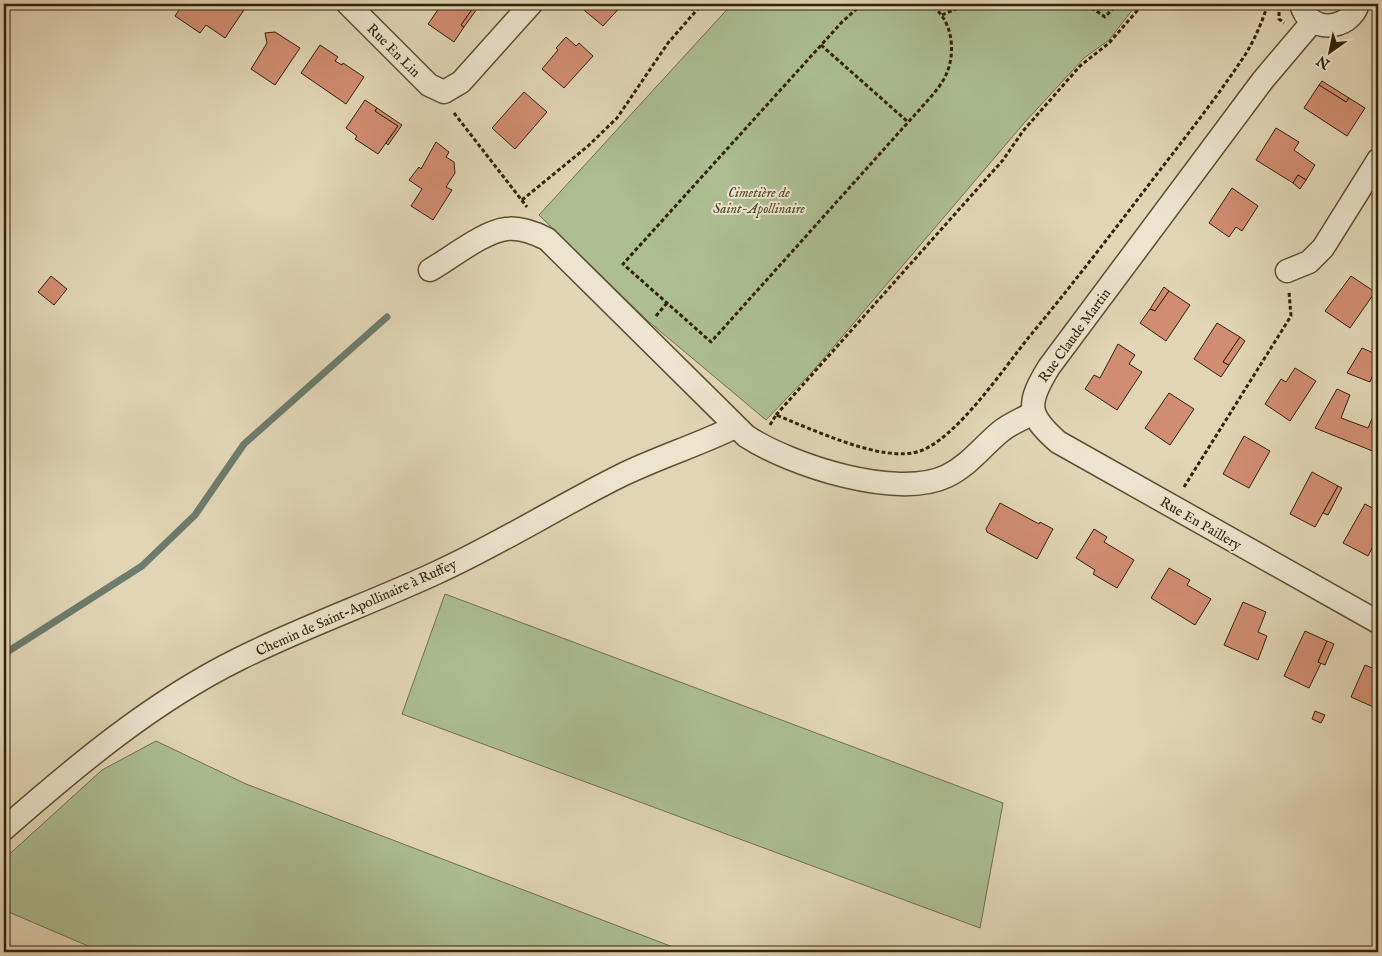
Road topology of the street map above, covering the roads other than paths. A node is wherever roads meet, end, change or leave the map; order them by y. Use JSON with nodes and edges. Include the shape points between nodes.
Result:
{"nodes":[{"id":1,"x":348,"y":4,"type":"edge"},
{"id":2,"x":531,"y":4,"type":"edge"},
{"id":3,"x":1358,"y":4,"type":"edge"},
{"id":4,"x":1367,"y":4,"type":"edge"},
{"id":5,"x":1378,"y":7,"type":"edge"},
{"id":6,"x":1307,"y":13,"type":"edge"},
{"id":7,"x":1378,"y":160,"type":"edge"},
{"id":8,"x":430,"y":270,"type":"dead end"},
{"id":9,"x":1287,"y":271,"type":"road end"},
{"id":10,"x":1033,"y":413,"type":"junction"},
{"id":11,"x":735,"y":427,"type":"junction"},
{"id":12,"x":1378,"y":622,"type":"edge"},
{"id":13,"x":4,"y":830,"type":"edge"}],
"edges":[{"from":1,"to":2,"type":"street","name":"Rue En Lin","via":[[429,85],[444,92],[461,82]]},
{"from":3,"to":6,"type":"street","via":[[1350,18],[1332,26]]},
{"from":4,"to":5,"type":"street"},
{"from":6,"to":10,"type":"street","name":"Rue Claude Martin","via":[[1263,80],[1048,367],[1034,390]]},
{"from":7,"to":9,"type":"street","via":[[1323,248],[1309,262]]},
{"from":8,"to":11,"type":"street","via":[[497,232],[516,229],[538,235],[555,245]]},
{"from":10,"to":11,"type":"street","via":[[1001,431],[958,470],[924,484],[864,480],[795,460],[758,444]]},
{"from":10,"to":12,"type":"street","name":"Rue En Paillery","via":[[1043,430],[1058,442]]},
{"from":11,"to":13,"type":"street","name":"Chemin de Saint-Apollinaire à Ruffey","via":[[624,474],[483,551],[214,672],[96,752]]}]}
